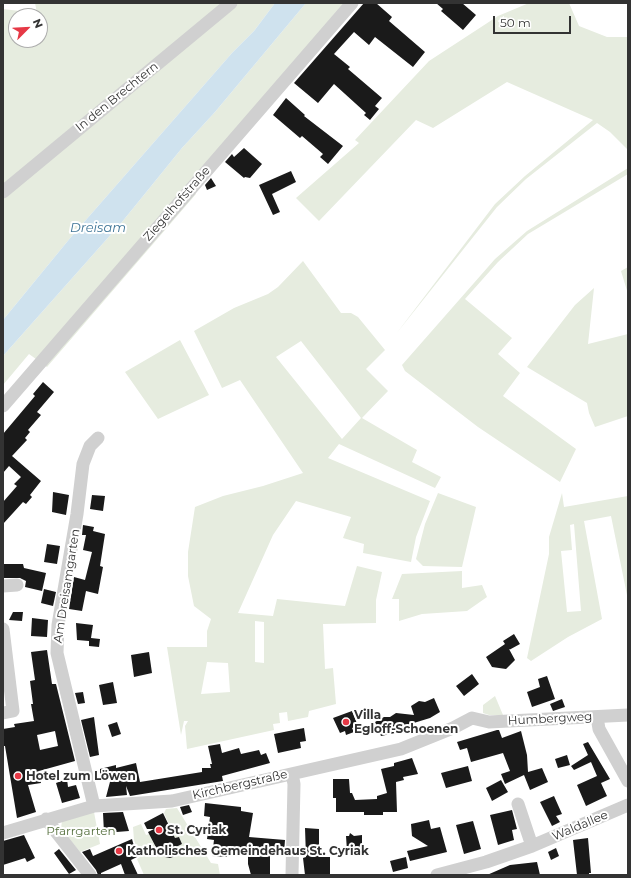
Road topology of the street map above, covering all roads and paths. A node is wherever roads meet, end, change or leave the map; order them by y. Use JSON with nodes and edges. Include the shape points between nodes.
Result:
{"nodes":[{"id":1,"x":231,"y":3,"type":"edge"},
{"id":2,"x":352,"y":3,"type":"edge"},
{"id":3,"x":3,"y":192,"type":"edge"},
{"id":4,"x":3,"y":406,"type":"edge"},
{"id":5,"x":98,"y":438,"type":"dead end"},
{"id":6,"x":17,"y":585,"type":"dead end"},
{"id":7,"x":3,"y":586,"type":"edge"},
{"id":8,"x":3,"y":629,"type":"edge"},
{"id":9,"x":3,"y":712,"type":"edge"},
{"id":10,"x":628,"y":715,"type":"edge"},
{"id":11,"x":597,"y":717,"type":"junction"},
{"id":12,"x":472,"y":718,"type":"joint"},
{"id":13,"x":292,"y":774,"type":"junction"},
{"id":14,"x":628,"y":781,"type":"edge"},
{"id":15,"x":518,"y":804,"type":"dead end"},
{"id":16,"x":628,"y":805,"type":"edge"},
{"id":17,"x":94,"y":806,"type":"junction"},
{"id":18,"x":46,"y":819,"type":"junction"},
{"id":19,"x":3,"y":833,"type":"edge"},
{"id":20,"x":532,"y":846,"type":"junction"},
{"id":21,"x":90,"y":875,"type":"edge"},
{"id":22,"x":292,"y":875,"type":"edge"},
{"id":23,"x":437,"y":875,"type":"edge"}],
"edges":[{"from":1,"to":3,"type":"street","name":"In den Brechtern"},
{"from":2,"to":4,"type":"street","name":"Ziegelhofstraße"},
{"from":5,"to":17,"type":"street","name":"Am Dreisamgarten","via":[[90,446],[83,464],[58,625],[57,652]]},
{"from":6,"to":7,"type":"street"},
{"from":8,"to":9,"type":"street","via":[[13,711]]},
{"from":10,"to":11,"type":"street","name":"Humbergweg"},
{"from":11,"to":12,"type":"street","name":"Humbergweg","via":[[489,722]]},
{"from":11,"to":14,"type":"street","via":[[599,729]]},
{"from":12,"to":13,"type":"street","name":"Kirchbergstraße","via":[[401,749]]},
{"from":13,"to":17,"type":"street","name":"Kirchbergstraße","via":[[172,801]]},
{"from":13,"to":22,"type":"street"},
{"from":15,"to":20,"type":"street"},
{"from":16,"to":20,"type":"street","name":"Waldallee"},
{"from":17,"to":18,"type":"street","name":"Kirchbergstraße"},
{"from":18,"to":19,"type":"street","name":"Kirchbergstraße"},
{"from":18,"to":21,"type":"street"},
{"from":20,"to":23,"type":"street","name":"Waldallee"}]}
